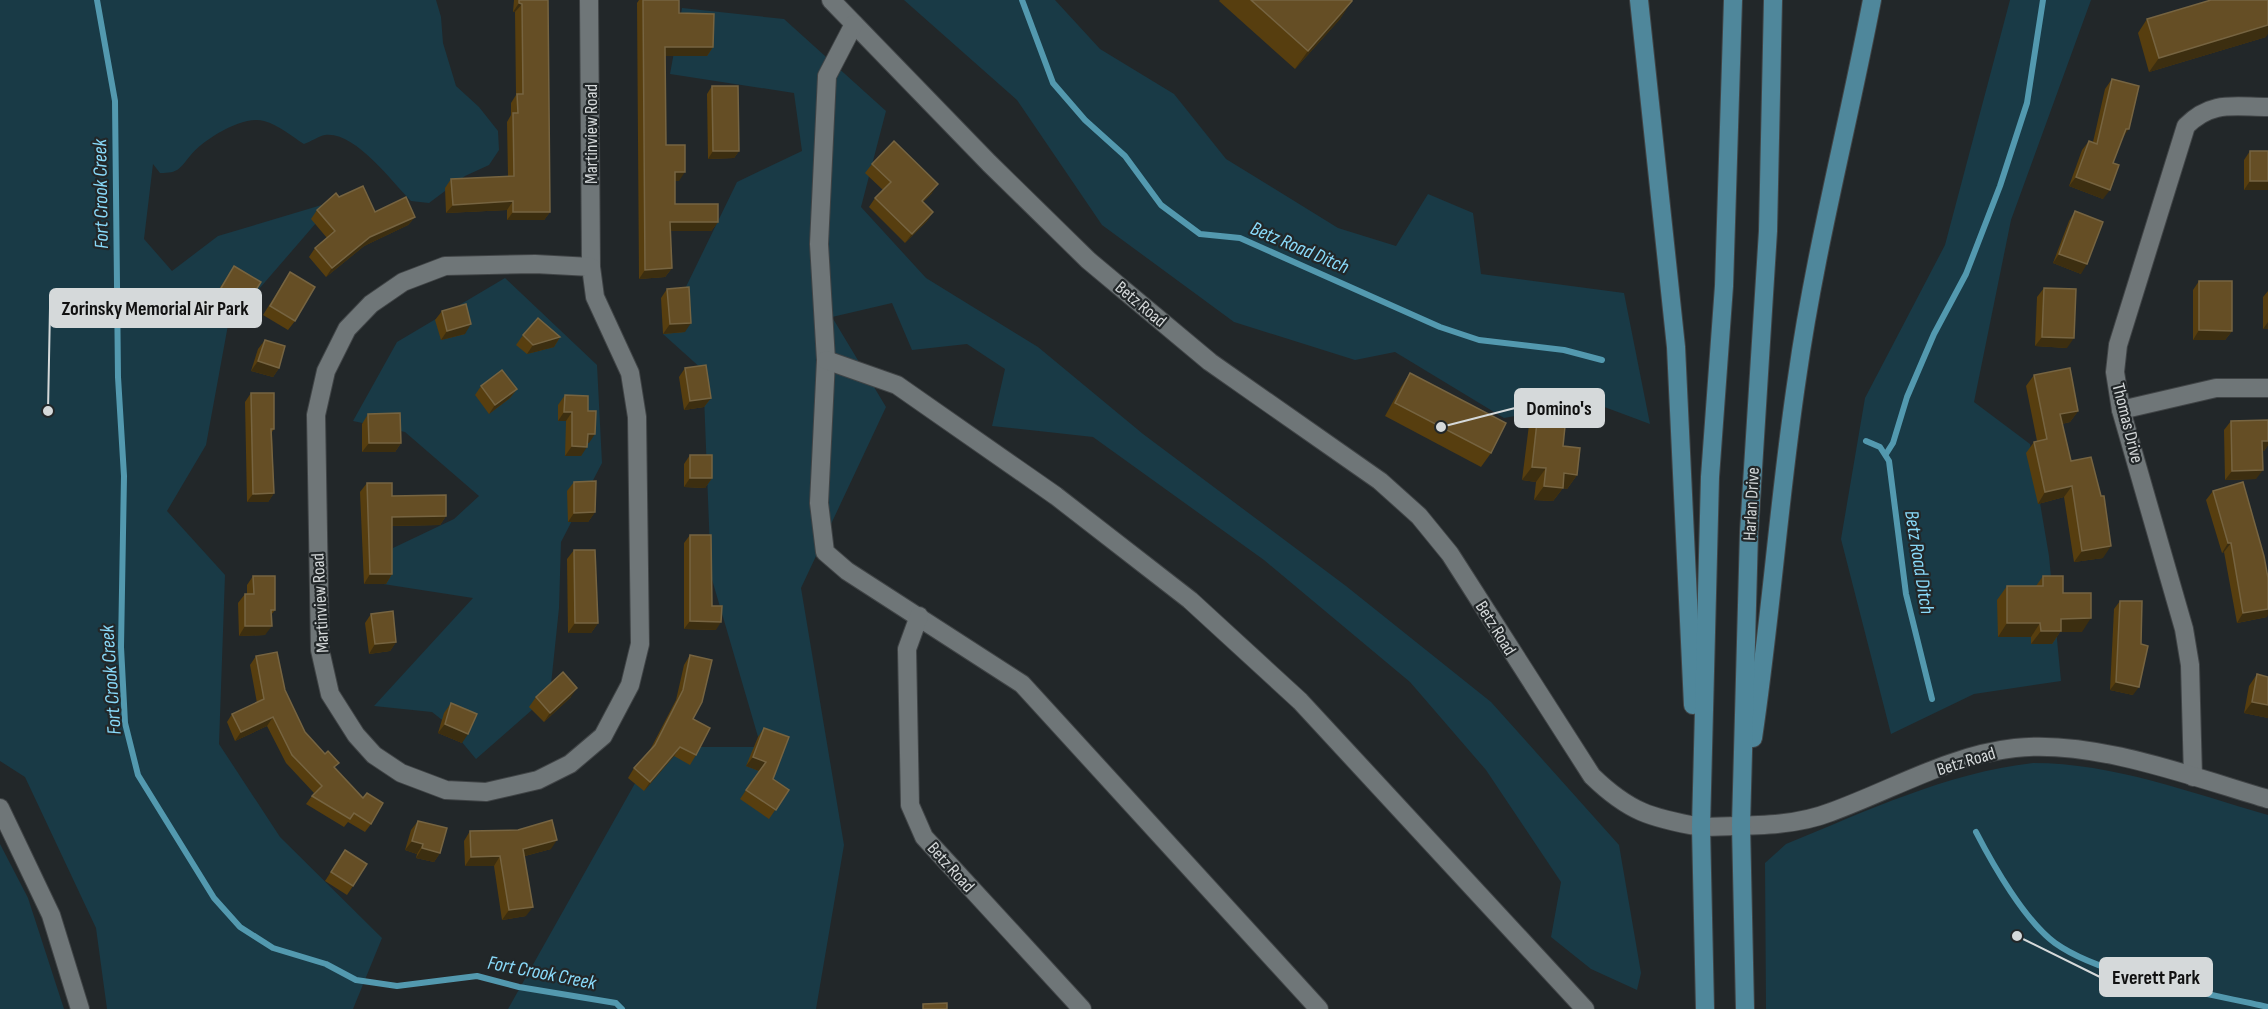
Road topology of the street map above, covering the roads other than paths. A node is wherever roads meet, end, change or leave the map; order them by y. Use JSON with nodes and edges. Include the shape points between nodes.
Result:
{"nodes":[{"id":1,"x":589,"y":0,"type":"edge"},
{"id":2,"x":831,"y":0,"type":"edge"},
{"id":3,"x":1639,"y":0,"type":"edge"},
{"id":4,"x":1733,"y":0,"type":"edge"},
{"id":5,"x":1773,"y":0,"type":"edge"},
{"id":6,"x":1872,"y":0,"type":"edge"},
{"id":7,"x":855,"y":24,"type":"junction"},
{"id":8,"x":2268,"y":107,"type":"edge"},
{"id":9,"x":591,"y":267,"type":"junction"},
{"id":10,"x":826,"y":360,"type":"junction"},
{"id":11,"x":2268,"y":388,"type":"edge"},
{"id":12,"x":2121,"y":410,"type":"junction"},
{"id":13,"x":919,"y":616,"type":"junction"},
{"id":14,"x":2193,"y":777,"type":"junction"},
{"id":15,"x":2268,"y":799,"type":"edge"},
{"id":16,"x":0,"y":808,"type":"edge"},
{"id":17,"x":1740,"y":825,"type":"junction"},
{"id":18,"x":1701,"y":826,"type":"junction"},
{"id":19,"x":80,"y":1009,"type":"edge"},
{"id":20,"x":1082,"y":1009,"type":"edge"},
{"id":21,"x":1319,"y":1009,"type":"edge"},
{"id":22,"x":1585,"y":1009,"type":"edge"},
{"id":23,"x":1705,"y":1009,"type":"edge"},
{"id":24,"x":1745,"y":1009,"type":"edge"}],
"edges":[{"from":1,"to":9,"type":"street","name":"Martinview Road"},
{"from":2,"to":7,"type":"street","name":"Betz Road"},
{"from":3,"to":18,"type":"main road","via":[[1676,347]]},
{"from":4,"to":18,"type":"main road","via":[[1724,286],[1710,477]]},
{"from":5,"to":17,"type":"main road","name":"Harlan Drive","via":[[1768,231],[1749,532]]},
{"from":6,"to":17,"type":"main road","via":[[1818,248],[1797,378]]},
{"from":7,"to":10,"type":"street","via":[[826,76],[819,244]]},
{"from":7,"to":18,"type":"street","name":"Betz Road","via":[[1088,260],[1210,362],[1380,481],[1419,516],[1450,554],[1562,733],[1592,776],[1614,798],[1664,820]]},
{"from":8,"to":12,"type":"street","name":"Thomas Drive","via":[[2218,107],[2199,113],[2186,126],[2118,345],[2115,372]]},
{"from":9,"to":9,"type":"street","name":"Martinview Road","via":[[595,297],[630,373],[637,417],[640,644],[630,685],[603,736],[570,764],[538,780],[486,792],[446,790],[401,773],[375,754],[356,735],[330,694],[320,650],[316,505],[316,415],[326,371],[346,328],[371,304],[413,278],[445,266]]},
{"from":10,"to":13,"type":"street","via":[[819,503],[825,552],[847,571]]},
{"from":10,"to":22,"type":"street","via":[[897,385],[1056,496],[1190,600],[1300,701]]},
{"from":11,"to":12,"type":"street","via":[[2216,388]]},
{"from":12,"to":14,"type":"street","name":"Thomas Drive","via":[[2184,629],[2190,665]]},
{"from":13,"to":20,"type":"street","name":"Betz Road","via":[[907,649],[910,805],[924,837]]},
{"from":13,"to":21,"type":"street","via":[[1022,684]]},
{"from":14,"to":15,"type":"street","name":"Betz Road"},
{"from":14,"to":17,"type":"street","name":"Betz Road","via":[[2082,749],[2015,748],[1958,760],[1829,813],[1777,824]]},
{"from":16,"to":19,"type":"street","via":[[51,915]]},
{"from":17,"to":18,"type":"street","name":"Betz Road"},
{"from":17,"to":24,"type":"main road","name":"Harlan Drive"},
{"from":18,"to":23,"type":"main road"}]}
